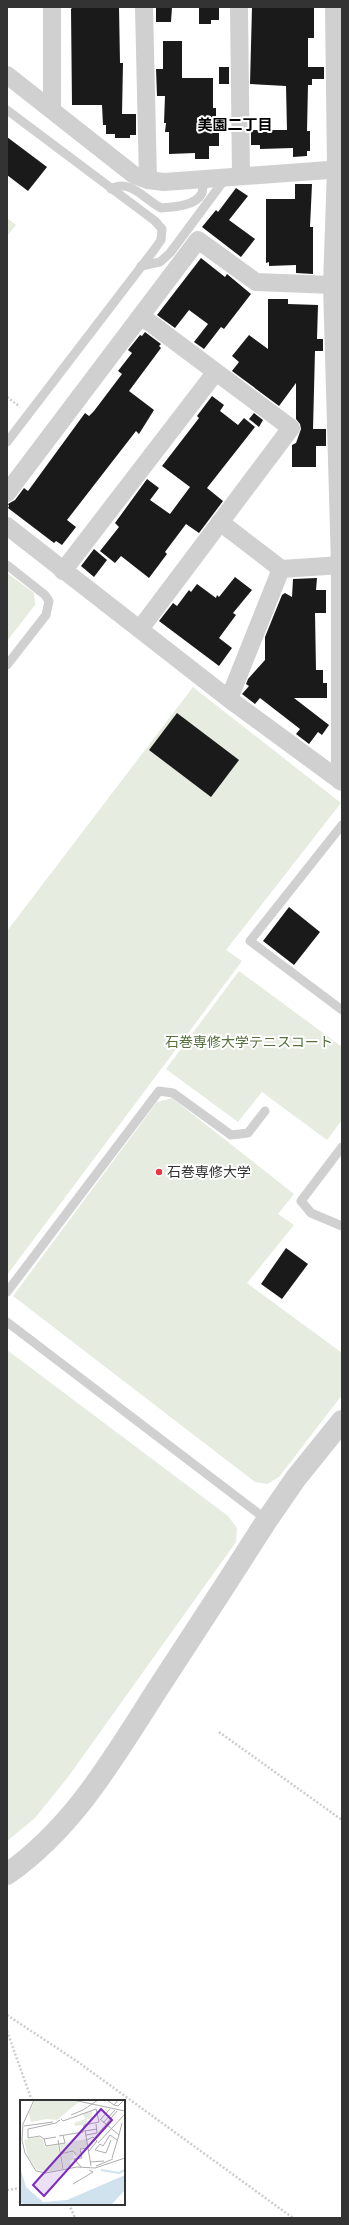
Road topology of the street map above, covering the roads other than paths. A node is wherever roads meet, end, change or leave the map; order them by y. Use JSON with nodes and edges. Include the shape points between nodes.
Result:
{"nodes":[{"id":1,"x":52,"y":7,"type":"edge"},
{"id":2,"x":144,"y":7,"type":"edge"},
{"id":3,"x":239,"y":7,"type":"edge"},
{"id":4,"x":334,"y":7,"type":"edge"},
{"id":5,"x":7,"y":75,"type":"edge"},
{"id":6,"x":7,"y":110,"type":"edge"},
{"id":7,"x":52,"y":110,"type":"junction"},
{"id":8,"x":339,"y":169,"type":"edge"},
{"id":9,"x":233,"y":177,"type":"junction"},
{"id":10,"x":148,"y":180,"type":"junction"},
{"id":11,"x":204,"y":180,"type":"junction"},
{"id":12,"x":111,"y":188,"type":"junction"},
{"id":13,"x":141,"y":266,"type":"junction"},
{"id":14,"x":332,"y":285,"type":"junction"},
{"id":15,"x":141,"y":316,"type":"junction"},
{"id":16,"x":215,"y":372,"type":"junction"},
{"id":17,"x":7,"y":442,"type":"edge"},
{"id":18,"x":7,"y":493,"type":"edge"},
{"id":19,"x":220,"y":522,"type":"junction"},
{"id":20,"x":7,"y":526,"type":"edge"},
{"id":21,"x":7,"y":565,"type":"edge"},
{"id":22,"x":341,"y":565,"type":"edge"},
{"id":23,"x":280,"y":569,"type":"junction"},
{"id":24,"x":62,"y":571,"type":"junction"},
{"id":25,"x":140,"y":629,"type":"junction"},
{"id":26,"x":7,"y":665,"type":"edge"},
{"id":27,"x":230,"y":699,"type":"junction"},
{"id":28,"x":341,"y":782,"type":"edge"},
{"id":29,"x":342,"y":825,"type":"edge"},
{"id":30,"x":342,"y":1010,"type":"edge"},
{"id":31,"x":264,"y":1111,"type":"dead end"},
{"id":32,"x":342,"y":1147,"type":"edge"},
{"id":33,"x":342,"y":1226,"type":"edge"},
{"id":34,"x":7,"y":1292,"type":"edge"},
{"id":35,"x":7,"y":1322,"type":"edge"},
{"id":36,"x":342,"y":1421,"type":"edge"},
{"id":37,"x":267,"y":1520,"type":"junction"},
{"id":38,"x":7,"y":1874,"type":"edge"}],
"edges":[{"from":1,"to":7,"type":"street"},
{"from":2,"to":10,"type":"street"},
{"from":3,"to":9,"type":"street"},
{"from":4,"to":8,"type":"street"},
{"from":5,"to":7,"type":"street"},
{"from":6,"to":12,"type":"lane"},
{"from":7,"to":10,"type":"street","via":[[134,175]]},
{"from":8,"to":9,"type":"street"},
{"from":8,"to":14,"type":"street"},
{"from":9,"to":11,"type":"street"},
{"from":9,"to":13,"type":"lane","via":[[170,253],[160,262]]},
{"from":10,"to":11,"type":"street"},
{"from":11,"to":12,"type":"lane","via":[[202,194],[193,201],[180,206],[162,208],[128,185],[118,184]]},
{"from":12,"to":13,"type":"lane","via":[[162,229],[161,240]]},
{"from":13,"to":17,"type":"lane"},
{"from":14,"to":15,"type":"street","via":[[256,282],[198,240]]},
{"from":14,"to":22,"type":"street"},
{"from":15,"to":16,"type":"street"},
{"from":15,"to":18,"type":"street"},
{"from":16,"to":19,"type":"street","via":[[291,428]]},
{"from":16,"to":24,"type":"street"},
{"from":19,"to":23,"type":"street"},
{"from":19,"to":25,"type":"street"},
{"from":20,"to":24,"type":"street"},
{"from":21,"to":26,"type":"lane","via":[[46,595],[49,608]]},
{"from":22,"to":23,"type":"street"},
{"from":22,"to":28,"type":"street"},
{"from":23,"to":27,"type":"street"},
{"from":24,"to":25,"type":"street"},
{"from":25,"to":27,"type":"street"},
{"from":27,"to":28,"type":"street"},
{"from":29,"to":30,"type":"lane","via":[[250,941]]},
{"from":31,"to":34,"type":"lane","via":[[248,1133],[231,1135],[173,1093],[159,1091]]},
{"from":32,"to":33,"type":"lane","via":[[301,1201],[312,1213]]},
{"from":35,"to":37,"type":"lane"},
{"from":36,"to":37,"type":"street","via":[[296,1478]]},
{"from":37,"to":38,"type":"street","via":[[99,1780],[62,1826]]}]}
